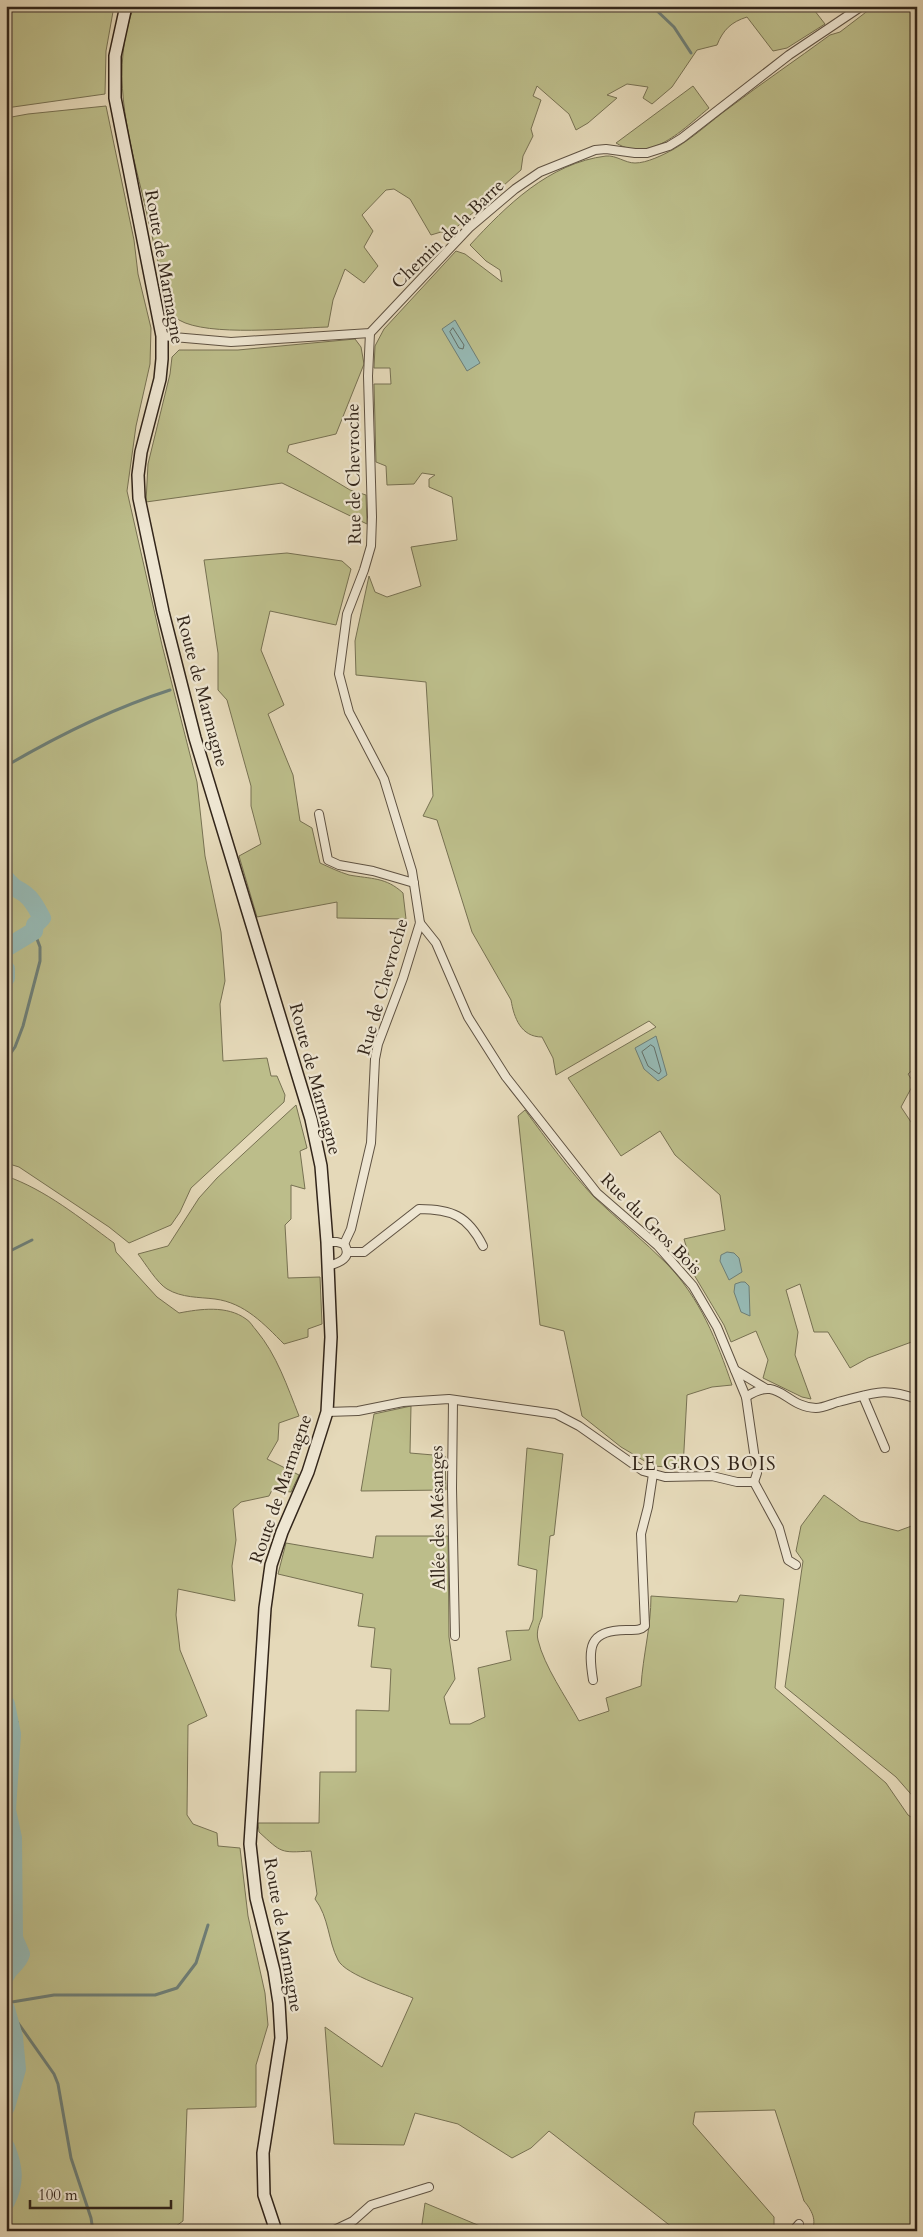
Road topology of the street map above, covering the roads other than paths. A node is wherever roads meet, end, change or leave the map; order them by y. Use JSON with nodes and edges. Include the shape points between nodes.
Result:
{"nodes":[{"id":1,"x":126,"y":6,"type":"edge"},
{"id":2,"x":862,"y":6,"type":"edge"},
{"id":3,"x":370,"y":333,"type":"junction"},
{"id":4,"x":162,"y":336,"type":"junction"},
{"id":5,"x":318,"y":814,"type":"dead end"},
{"id":6,"x":414,"y":883,"type":"junction"},
{"id":7,"x":420,"y":923,"type":"junction"},
{"id":8,"x":327,"y":1242,"type":"junction"},
{"id":9,"x":483,"y":1246,"type":"dead end"},
{"id":10,"x":346,"y":1248,"type":"junction"},
{"id":11,"x":328,"y":1266,"type":"junction"},
{"id":12,"x":735,"y":1370,"type":"junction"},
{"id":13,"x":766,"y":1388,"type":"junction"},
{"id":14,"x":863,"y":1396,"type":"junction"},
{"id":15,"x":746,"y":1397,"type":"junction"},
{"id":16,"x":917,"y":1399,"type":"edge"},
{"id":17,"x":453,"y":1400,"type":"junction"},
{"id":18,"x":327,"y":1412,"type":"junction"},
{"id":19,"x":884,"y":1448,"type":"dead end"},
{"id":20,"x":653,"y":1474,"type":"junction"},
{"id":21,"x":754,"y":1482,"type":"junction"},
{"id":22,"x":796,"y":1565,"type":"dead end"},
{"id":23,"x":455,"y":1636,"type":"dead end"},
{"id":24,"x":593,"y":1680,"type":"dead end"},
{"id":25,"x":429,"y":2187,"type":"dead end"},
{"id":26,"x":799,"y":2224,"type":"dead end"},
{"id":27,"x":276,"y":2231,"type":"edge"},
{"id":28,"x":332,"y":2231,"type":"edge"},
{"id":29,"x":793,"y":2231,"type":"edge"}],
"edges":[{"from":1,"to":4,"type":"main road","name":"Route de Marmagne","via":[[115,56],[115,98]]},
{"from":2,"to":3,"type":"street","name":"Chemin de la Barre","via":[[789,55],[669,146],[635,154],[606,148],[595,150],[527,180],[454,244]]},
{"from":3,"to":4,"type":"street","via":[[231,342]]},
{"from":3,"to":6,"type":"street","name":"Rue de Chevroche","via":[[372,532],[368,558],[347,614],[339,674],[349,712],[384,779]]},
{"from":4,"to":8,"type":"main road","name":"Route de Marmagne","via":[[160,379],[138,475],[139,498],[163,612],[195,738],[310,1119],[321,1166]]},
{"from":5,"to":6,"type":"street","via":[[328,860]]},
{"from":6,"to":7,"type":"street","name":"Rue de Chevroche"},
{"from":7,"to":10,"type":"street","name":"Rue de Chevroche","via":[[378,1044],[371,1143]]},
{"from":7,"to":12,"type":"street","name":"Rue du Gros Bois","via":[[436,943],[468,1017],[506,1077],[597,1193],[658,1246],[694,1286],[717,1327]]},
{"from":8,"to":10,"type":"street","via":[[338,1242]]},
{"from":8,"to":11,"type":"main road","name":"Route de Marmagne"},
{"from":9,"to":10,"type":"street","via":[[476,1231],[464,1219],[451,1212],[419,1210],[364,1252]]},
{"from":10,"to":11,"type":"street","via":[[346,1258]]},
{"from":11,"to":18,"type":"main road","name":"Route de Marmagne","via":[[331,1336]]},
{"from":12,"to":13,"type":"street"},
{"from":12,"to":15,"type":"street","name":"Rue du Gros Bois"},
{"from":13,"to":14,"type":"street","via":[[803,1406],[817,1408]]},
{"from":13,"to":15,"type":"street"},
{"from":14,"to":16,"type":"street","via":[[884,1391]]},
{"from":14,"to":19,"type":"street"},
{"from":15,"to":21,"type":"street","name":"Rue du Gros Bois","via":[[757,1473]]},
{"from":17,"to":18,"type":"street","via":[[403,1402],[358,1411]]},
{"from":17,"to":20,"type":"street","via":[[556,1414],[579,1426],[642,1471]]},
{"from":17,"to":23,"type":"street","name":"Allée des Mésanges"},
{"from":18,"to":27,"type":"main road","name":"Route de Marmagne","via":[[308,1472],[270,1565],[252,1800],[250,1844],[256,1898],[280,2003],[280,2038],[263,2153],[264,2195]]},
{"from":20,"to":21,"type":"street","via":[[664,1477],[712,1476]]},
{"from":20,"to":24,"type":"street","via":[[641,1534],[645,1626],[641,1630],[608,1631],[594,1640],[590,1650]]},
{"from":21,"to":22,"type":"street","via":[[779,1528],[788,1560]]},
{"from":25,"to":28,"type":"street","via":[[371,2205],[353,2221]]},
{"from":26,"to":29,"type":"street"}]}
